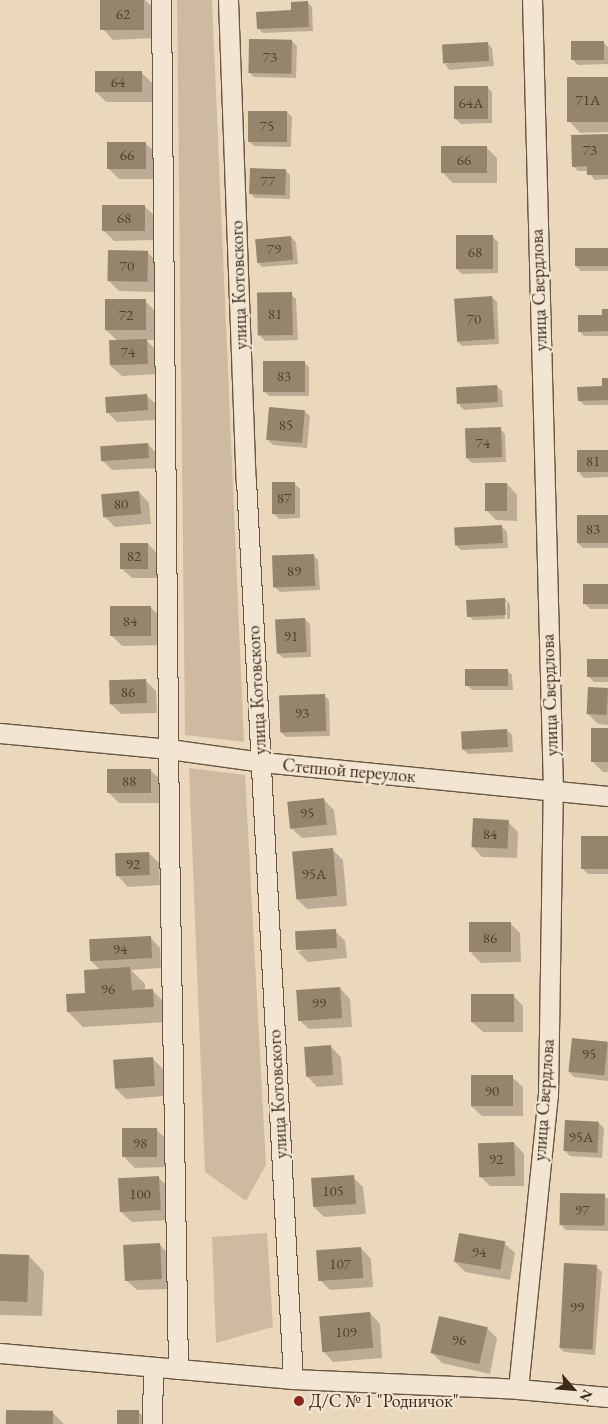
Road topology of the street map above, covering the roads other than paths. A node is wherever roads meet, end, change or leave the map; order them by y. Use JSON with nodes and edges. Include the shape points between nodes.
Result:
{"nodes":[{"id":1,"x":161,"y":0,"type":"edge"},
{"id":2,"x":228,"y":0,"type":"edge"},
{"id":3,"x":532,"y":0,"type":"edge"},
{"id":4,"x":0,"y":732,"type":"edge"},
{"id":5,"x":169,"y":749,"type":"junction"},
{"id":6,"x":261,"y":762,"type":"junction"},
{"id":7,"x":553,"y":790,"type":"junction"},
{"id":8,"x":608,"y":796,"type":"edge"},
{"id":9,"x":0,"y":1353,"type":"edge"},
{"id":10,"x":153,"y":1367,"type":"junction"},
{"id":11,"x":178,"y":1369,"type":"junction"},
{"id":12,"x":293,"y":1379,"type":"junction"},
{"id":13,"x":518,"y":1389,"type":"junction"},
{"id":14,"x":608,"y":1397,"type":"edge"},
{"id":15,"x":152,"y":1424,"type":"edge"}],
"edges":[{"from":1,"to":5,"type":"street"},
{"from":2,"to":6,"type":"street","name":"улица Котовского","via":[[246,480]]},
{"from":3,"to":7,"type":"street","name":"улица Свердлова"},
{"from":4,"to":5,"type":"street","name":"Степной переулок"},
{"from":5,"to":6,"type":"street","name":"Степной переулок"},
{"from":5,"to":11,"type":"street"},
{"from":6,"to":7,"type":"street","name":"Степной переулок"},
{"from":6,"to":12,"type":"street","name":"улица Котовского"},
{"from":7,"to":8,"type":"street","name":"Степной переулок"},
{"from":7,"to":13,"type":"street","name":"улица Свердлова","via":[[548,1096]]},
{"from":9,"to":10,"type":"street"},
{"from":10,"to":11,"type":"street"},
{"from":10,"to":15,"type":"street"},
{"from":11,"to":12,"type":"street"},
{"from":12,"to":13,"type":"street"},
{"from":13,"to":14,"type":"street"}]}
